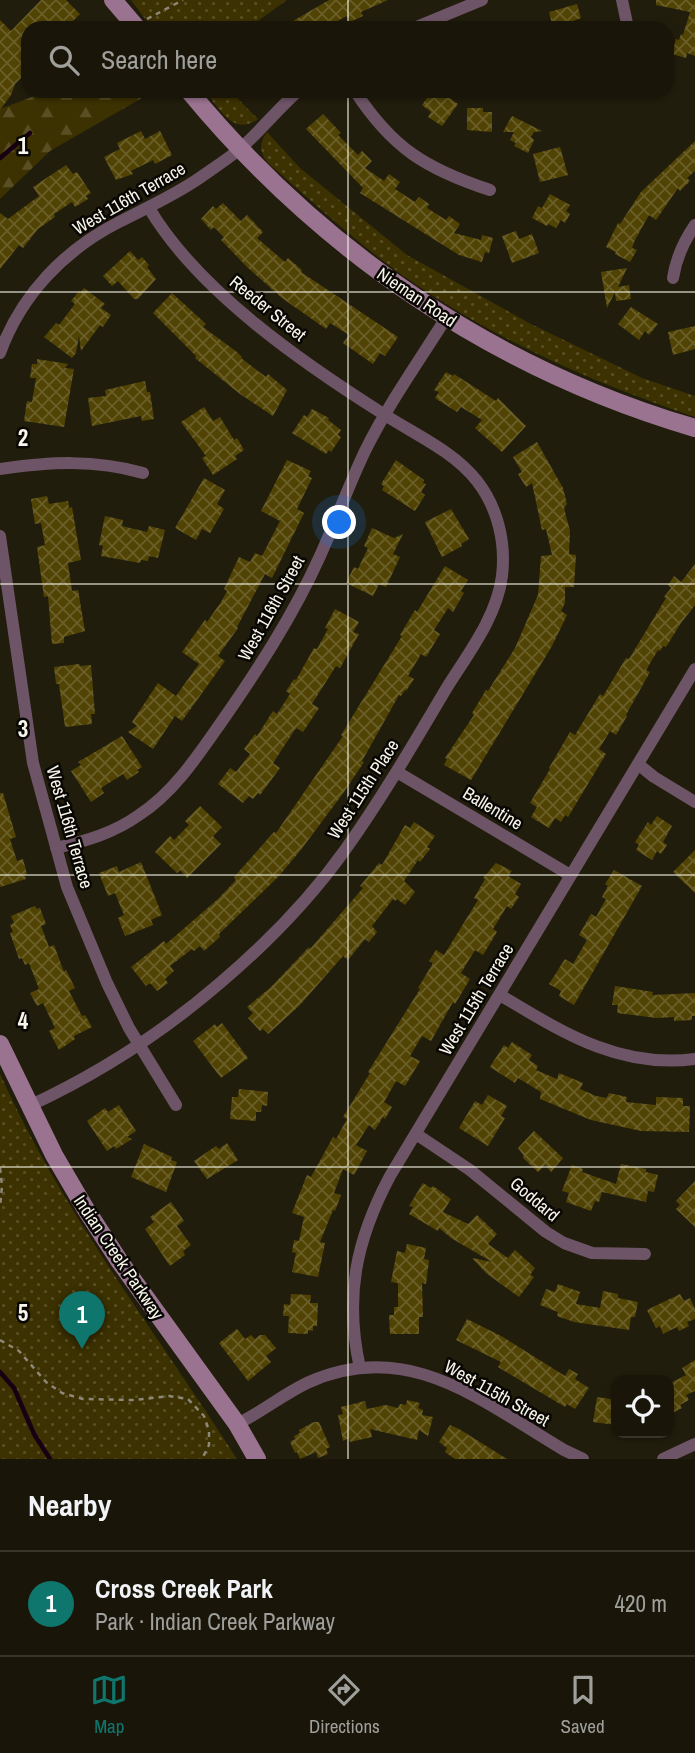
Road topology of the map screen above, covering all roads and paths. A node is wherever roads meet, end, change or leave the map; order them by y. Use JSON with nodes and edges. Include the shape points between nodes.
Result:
{"nodes":[{"id":1,"x":113,"y":0,"type":"edge"},
{"id":2,"x":183,"y":0,"type":"edge"},
{"id":3,"x":482,"y":0,"type":"edge"},
{"id":4,"x":622,"y":0,"type":"edge"},
{"id":5,"x":131,"y":21,"type":"edge"},
{"id":6,"x":146,"y":21,"type":"edge"},
{"id":7,"x":431,"y":21,"type":"edge"},
{"id":8,"x":626,"y":21,"type":"edge"},
{"id":9,"x":195,"y":98,"type":"edge"},
{"id":10,"x":291,"y":98,"type":"edge"},
{"id":11,"x":359,"y":98,"type":"edge"},
{"id":12,"x":240,"y":149,"type":"junction"},
{"id":13,"x":490,"y":190,"type":"dead end"},
{"id":14,"x":149,"y":208,"type":"junction"},
{"id":15,"x":695,"y":225,"type":"edge"},
{"id":16,"x":673,"y":278,"type":"dead end"},
{"id":17,"x":446,"y":318,"type":"junction"},
{"id":18,"x":0,"y":353,"type":"edge"},
{"id":19,"x":384,"y":415,"type":"junction"},
{"id":20,"x":695,"y":428,"type":"edge"},
{"id":21,"x":0,"y":469,"type":"edge"},
{"id":22,"x":143,"y":473,"type":"dead end"},
{"id":23,"x":0,"y":536,"type":"edge"},
{"id":24,"x":695,"y":669,"type":"edge"},
{"id":25,"x":638,"y":764,"type":"junction"},
{"id":26,"x":397,"y":772,"type":"junction"},
{"id":27,"x":695,"y":802,"type":"edge"},
{"id":28,"x":56,"y":848,"type":"junction"},
{"id":29,"x":570,"y":875,"type":"junction"},
{"id":30,"x":500,"y":995,"type":"junction"},
{"id":31,"x":0,"y":1044,"type":"edge"},
{"id":32,"x":139,"y":1044,"type":"junction"},
{"id":33,"x":695,"y":1059,"type":"edge"},
{"id":34,"x":176,"y":1105,"type":"dead end"},
{"id":35,"x":29,"y":1106,"type":"junction"},
{"id":36,"x":416,"y":1134,"type":"junction"},
{"id":37,"x":0,"y":1168,"type":"edge"},
{"id":38,"x":0,"y":1207,"type":"edge"},
{"id":39,"x":645,"y":1254,"type":"dead end"},
{"id":40,"x":0,"y":1340,"type":"edge"},
{"id":41,"x":360,"y":1368,"type":"junction"},
{"id":42,"x":237,"y":1424,"type":"junction"},
{"id":43,"x":695,"y":1444,"type":"edge"},
{"id":44,"x":202,"y":1459,"type":"edge"},
{"id":45,"x":257,"y":1459,"type":"edge"},
{"id":46,"x":583,"y":1459,"type":"edge"},
{"id":47,"x":663,"y":1459,"type":"edge"}],
"edges":[{"from":1,"to":5,"type":"street"},
{"from":2,"to":6,"type":"path"},
{"from":3,"to":7,"type":"street"},
{"from":4,"to":8,"type":"street"},
{"from":9,"to":12,"type":"street","name":"Nieman Road"},
{"from":10,"to":12,"type":"street","name":"West 116th Terrace"},
{"from":11,"to":13,"type":"street","via":[[391,138],[417,159]]},
{"from":12,"to":14,"type":"street","name":"West 116th Terrace"},
{"from":12,"to":17,"type":"street","name":"Nieman Road","via":[[344,246]]},
{"from":14,"to":18,"type":"street","name":"West 116th Terrace","via":[[87,241],[59,262],[16,317]]},
{"from":14,"to":19,"type":"street","name":"Reeder Street","via":[[177,248],[218,290],[257,324]]},
{"from":15,"to":16,"type":"street","via":[[675,263]]},
{"from":17,"to":19,"type":"street","name":"West 116th Street"},
{"from":17,"to":20,"type":"street","name":"Nieman Road","via":[[578,386]]},
{"from":19,"to":26,"type":"street","name":"West 115th Place","via":[[448,454],[477,481],[499,524],[503,555],[502,580],[490,616]]},
{"from":19,"to":28,"type":"street","name":"West 116th Street","via":[[288,618],[204,748],[163,796],[140,815],[96,837]]},
{"from":21,"to":22,"type":"street","via":[[78,462]]},
{"from":23,"to":28,"type":"street","name":"West 116th Terrace","via":[[33,763]]},
{"from":24,"to":25,"type":"street","name":"West 115th Terrace"},
{"from":25,"to":27,"type":"street"},
{"from":25,"to":29,"type":"street","name":"West 115th Terrace"},
{"from":26,"to":29,"type":"street","name":"Ballentine"},
{"from":26,"to":32,"type":"street","name":"West 115th Place","via":[[308,897],[221,982]]},
{"from":28,"to":32,"type":"street","name":"West 116th Terrace","via":[[79,920]]},
{"from":29,"to":30,"type":"street","name":"West 115th Terrace"},
{"from":30,"to":33,"type":"street","via":[[589,1045],[654,1060]]},
{"from":30,"to":36,"type":"street","name":"West 115th Terrace"},
{"from":31,"to":35,"type":"street","name":"Indian Creek Parkway"},
{"from":32,"to":34,"type":"street","name":"West 116th Terrace"},
{"from":32,"to":35,"type":"street","name":"West 115th Place"},
{"from":35,"to":42,"type":"street","name":"Indian Creek Parkway","via":[[113,1251]]},
{"from":36,"to":39,"type":"street","name":"Goddard","via":[[564,1243],[600,1254]]},
{"from":36,"to":41,"type":"street","name":"West 115th Terrace","via":[[373,1207],[362,1241],[352,1308]]},
{"from":37,"to":38,"type":"path"},
{"from":40,"to":44,"type":"path","via":[[19,1350],[46,1382],[62,1393],[83,1399],[188,1399],[204,1416],[209,1431]]},
{"from":41,"to":42,"type":"street","name":"West 115th Street","via":[[307,1383]]},
{"from":41,"to":46,"type":"street","name":"West 115th Street","via":[[398,1368],[453,1384]]},
{"from":42,"to":45,"type":"street","name":"Indian Creek Parkway"},
{"from":43,"to":47,"type":"street"}]}
